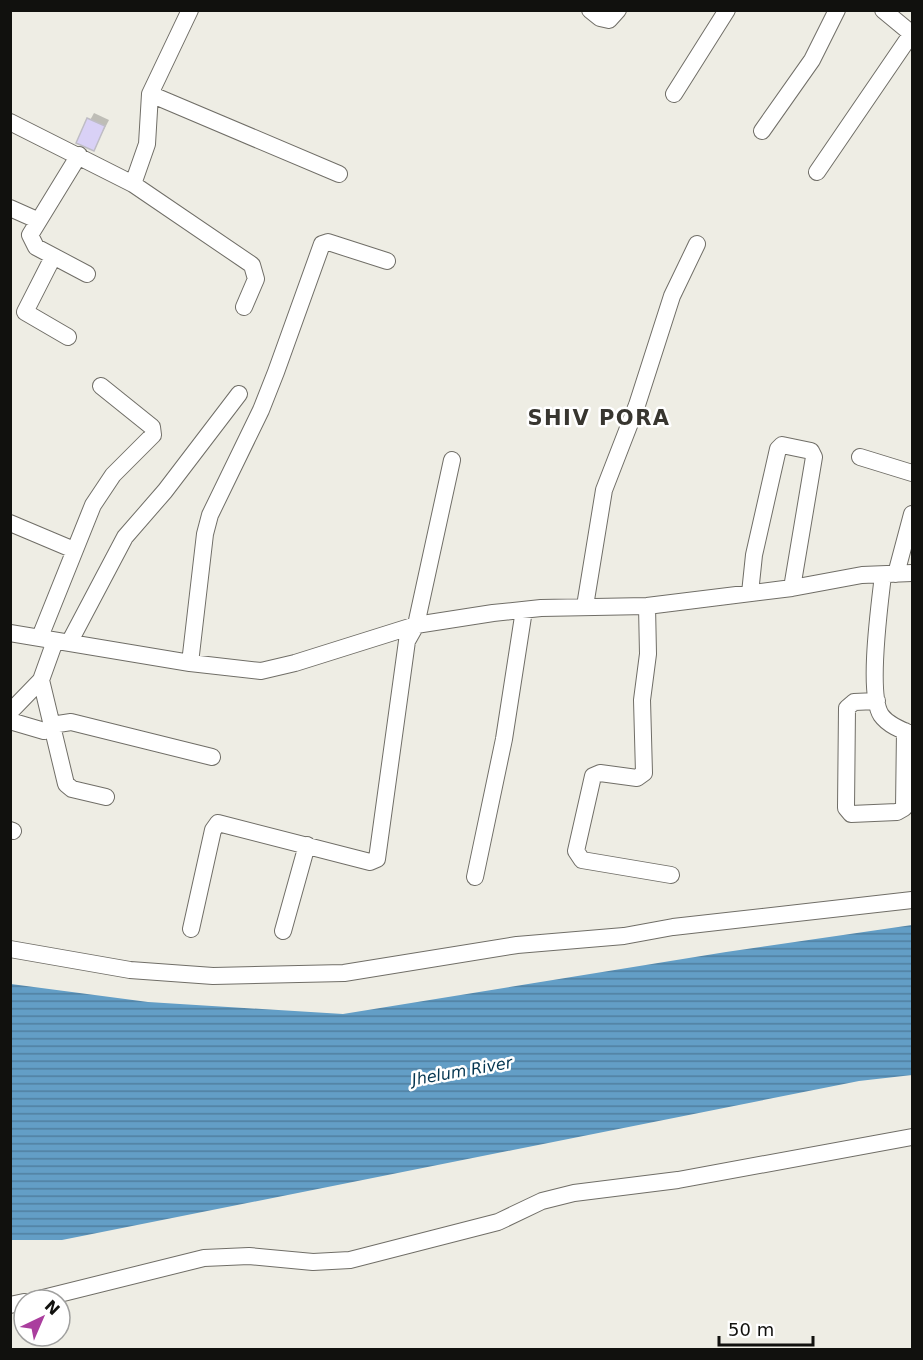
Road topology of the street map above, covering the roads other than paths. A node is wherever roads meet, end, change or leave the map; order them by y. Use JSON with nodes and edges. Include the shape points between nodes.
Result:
{"nodes":[{"id":1,"x":190,"y":10,"type":"edge"},
{"id":2,"x":590,"y":10,"type":"edge"},
{"id":3,"x":618,"y":10,"type":"edge"},
{"id":4,"x":727,"y":10,"type":"edge"},
{"id":5,"x":837,"y":10,"type":"edge"},
{"id":6,"x":882,"y":10,"type":"edge"},
{"id":7,"x":912,"y":33,"type":"edge"},
{"id":8,"x":150,"y":94,"type":"junction"},
{"id":9,"x":674,"y":94,"type":"dead end"},
{"id":10,"x":10,"y":122,"type":"edge"},
{"id":11,"x":762,"y":131,"type":"dead end"},
{"id":12,"x":79,"y":155,"type":"junction"},
{"id":13,"x":816,"y":172,"type":"dead end"},
{"id":14,"x":339,"y":174,"type":"dead end"},
{"id":15,"x":133,"y":184,"type":"junction"},
{"id":16,"x":10,"y":208,"type":"edge"},
{"id":17,"x":37,"y":220,"type":"junction"},
{"id":18,"x":696,"y":244,"type":"dead end"},
{"id":19,"x":53,"y":257,"type":"junction"},
{"id":20,"x":387,"y":261,"type":"dead end"},
{"id":21,"x":87,"y":274,"type":"dead end"},
{"id":22,"x":244,"y":307,"type":"dead end"},
{"id":23,"x":68,"y":337,"type":"dead end"},
{"id":24,"x":101,"y":386,"type":"dead end"},
{"id":25,"x":239,"y":394,"type":"dead end"},
{"id":26,"x":860,"y":457,"type":"dead end"},
{"id":27,"x":452,"y":460,"type":"dead end"},
{"id":28,"x":912,"y":473,"type":"edge"},
{"id":29,"x":912,"y":514,"type":"edge"},
{"id":30,"x":10,"y":523,"type":"edge"},
{"id":31,"x":912,"y":542,"type":"edge"},
{"id":32,"x":75,"y":550,"type":"junction"},
{"id":33,"x":900,"y":574,"type":"edge"},
{"id":34,"x":792,"y":588,"type":"junction"},
{"id":35,"x":750,"y":593,"type":"junction"},
{"id":36,"x":585,"y":606,"type":"junction"},
{"id":37,"x":647,"y":606,"type":"junction"},
{"id":38,"x":524,"y":610,"type":"junction"},
{"id":39,"x":416,"y":625,"type":"junction"},
{"id":40,"x":10,"y":633,"type":"edge"},
{"id":41,"x":55,"y":640,"type":"junction"},
{"id":42,"x":190,"y":663,"type":"junction"},
{"id":43,"x":41,"y":680,"type":"junction"},
{"id":44,"x":877,"y":700,"type":"junction"},
{"id":45,"x":10,"y":712,"type":"edge"},
{"id":46,"x":10,"y":721,"type":"edge"},
{"id":47,"x":53,"y":726,"type":"junction"},
{"id":48,"x":909,"y":732,"type":"edge"},
{"id":49,"x":212,"y":757,"type":"dead end"},
{"id":50,"x":106,"y":797,"type":"dead end"},
{"id":51,"x":307,"y":845,"type":"junction"},
{"id":52,"x":671,"y":875,"type":"dead end"},
{"id":53,"x":475,"y":878,"type":"dead end"},
{"id":54,"x":912,"y":900,"type":"edge"},
{"id":55,"x":190,"y":929,"type":"dead end"},
{"id":56,"x":282,"y":931,"type":"dead end"},
{"id":57,"x":10,"y":949,"type":"edge"},
{"id":58,"x":912,"y":1137,"type":"edge"},
{"id":59,"x":72,"y":1291,"type":"edge"}],
"edges":[{"from":1,"to":8,"type":"street"},
{"from":2,"to":3,"type":"street","via":[[609,20]]},
{"from":4,"to":9,"type":"street"},
{"from":5,"to":11,"type":"street","via":[[812,60]]},
{"from":6,"to":7,"type":"street"},
{"from":7,"to":13,"type":"street"},
{"from":8,"to":14,"type":"street"},
{"from":8,"to":15,"type":"street","via":[[147,144]]},
{"from":10,"to":12,"type":"street"},
{"from":12,"to":15,"type":"street"},
{"from":12,"to":17,"type":"street"},
{"from":15,"to":22,"type":"street","via":[[252,265],[256,279]]},
{"from":16,"to":17,"type":"street"},
{"from":17,"to":19,"type":"street","via":[[30,240]]},
{"from":18,"to":36,"type":"street","via":[[672,296],[637,405],[604,490]]},
{"from":19,"to":21,"type":"street"},
{"from":19,"to":23,"type":"street","via":[[25,312]]},
{"from":20,"to":42,"type":"street","via":[[328,242],[322,244],[261,410],[210,515]]},
{"from":24,"to":32,"type":"street","via":[[154,432],[101,490]]},
{"from":25,"to":41,"type":"street","via":[[125,537]]},
{"from":26,"to":28,"type":"street"},
{"from":27,"to":39,"type":"street"},
{"from":29,"to":33,"type":"street"},
{"from":30,"to":32,"type":"street"},
{"from":31,"to":33,"type":"street"},
{"from":32,"to":41,"type":"street"},
{"from":33,"to":34,"type":"street","via":[[862,575]]},
{"from":33,"to":44,"type":"street","via":[[875,685]]},
{"from":34,"to":35,"type":"street"},
{"from":34,"to":35,"type":"street","via":[[814,457],[811,452],[782,445],[763,515]]},
{"from":35,"to":37,"type":"street"},
{"from":36,"to":37,"type":"street"},
{"from":36,"to":38,"type":"street"},
{"from":37,"to":52,"type":"street","via":[[648,654],[642,700],[644,772],[637,777],[600,773],[593,776],[576,851],[582,860]]},
{"from":38,"to":39,"type":"street"},
{"from":38,"to":53,"type":"street","via":[[504,739]]},
{"from":39,"to":42,"type":"street","via":[[261,671]]},
{"from":39,"to":51,"type":"street","via":[[407,641],[377,859],[370,861]]},
{"from":40,"to":41,"type":"street"},
{"from":41,"to":42,"type":"street"},
{"from":41,"to":43,"type":"street"},
{"from":43,"to":45,"type":"street"},
{"from":43,"to":47,"type":"street"},
{"from":44,"to":48,"type":"street","via":[[882,717]]},
{"from":44,"to":48,"type":"street","via":[[854,702],[847,708],[846,808],[851,814],[897,812],[904,808]]},
{"from":46,"to":47,"type":"street","via":[[36,731]]},
{"from":47,"to":49,"type":"street","via":[[71,722]]},
{"from":47,"to":50,"type":"street","via":[[67,786]]},
{"from":51,"to":55,"type":"street","via":[[218,823],[213,830]]},
{"from":51,"to":56,"type":"street"},
{"from":54,"to":57,"type":"street","via":[[624,936],[518,945],[344,973],[213,976],[82,963]]},
{"from":58,"to":59,"type":"street","via":[[678,1180],[574,1193],[542,1201],[498,1222],[350,1260],[204,1258]]}]}
